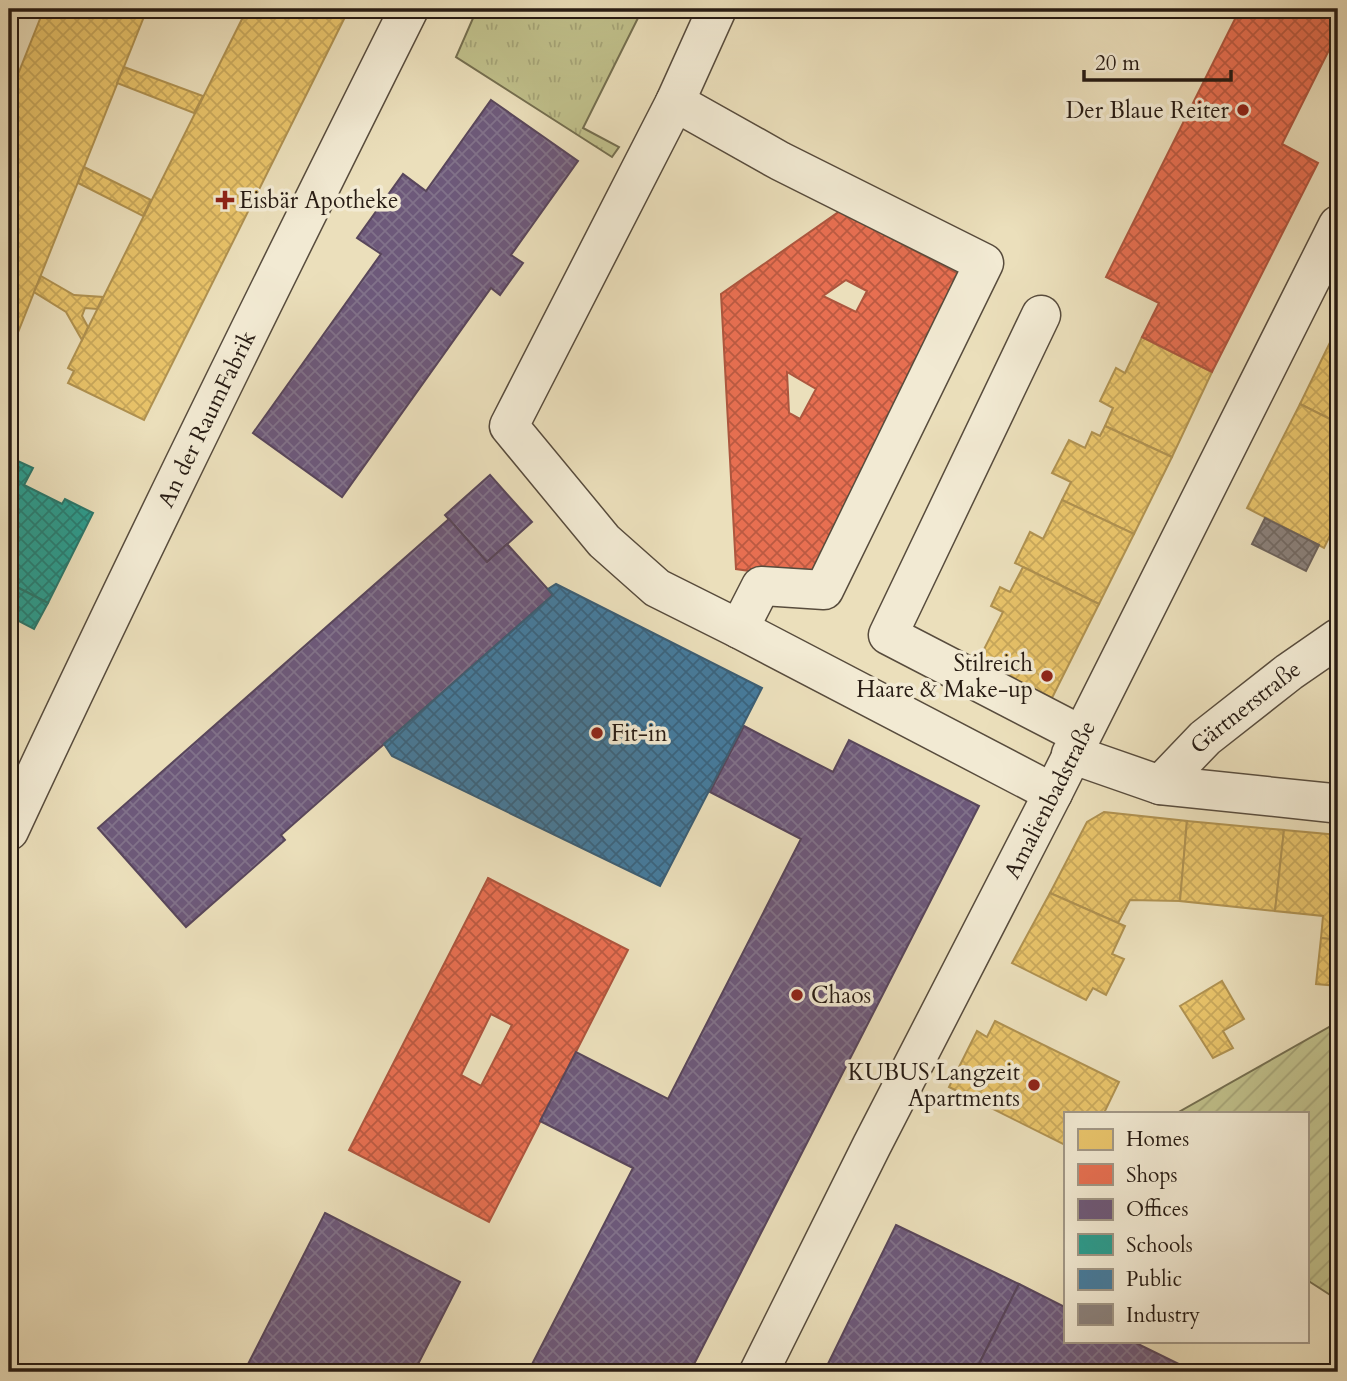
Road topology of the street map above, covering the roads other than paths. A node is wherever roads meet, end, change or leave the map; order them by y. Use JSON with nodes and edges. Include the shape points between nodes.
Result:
{"nodes":[{"id":1,"x":409,"y":9,"type":"edge"},
{"id":2,"x":717,"y":9,"type":"edge"},
{"id":3,"x":676,"y":102,"type":"junction"},
{"id":4,"x":1338,"y":225,"type":"edge"},
{"id":5,"x":1041,"y":315,"type":"dead end"},
{"id":6,"x":740,"y":629,"type":"junction"},
{"id":7,"x":1338,"y":638,"type":"edge"},
{"id":8,"x":1076,"y":744,"type":"junction"},
{"id":9,"x":1160,"y":785,"type":"junction"},
{"id":10,"x":1053,"y":793,"type":"junction"},
{"id":11,"x":1332,"y":803,"type":"dead end"},
{"id":12,"x":9,"y":831,"type":"edge"},
{"id":13,"x":758,"y":1372,"type":"edge"}],
"edges":[{"from":1,"to":12,"type":"street","name":"An der RaumFabrik","via":[[206,417]]},
{"from":2,"to":3,"type":"street"},
{"from":3,"to":6,"type":"street","via":[[509,426],[604,541],[657,588]]},
{"from":3,"to":6,"type":"street","via":[[780,161],[984,263],[824,590],[761,586]]},
{"from":4,"to":8,"type":"street","name":"Amalienbadstraße"},
{"from":5,"to":8,"type":"street","name":"Gärtnerstraße","via":[[888,635]]},
{"from":6,"to":10,"type":"street"},
{"from":7,"to":9,"type":"street","name":"Gärtnerstraße","via":[[1205,738]]},
{"from":8,"to":9,"type":"street","name":"Gärtnerstraße"},
{"from":8,"to":10,"type":"street","name":"Amalienbadstraße"},
{"from":9,"to":11,"type":"street","name":"Gärtnerstraße"},
{"from":10,"to":13,"type":"street","name":"Amalienbadstraße"}]}
